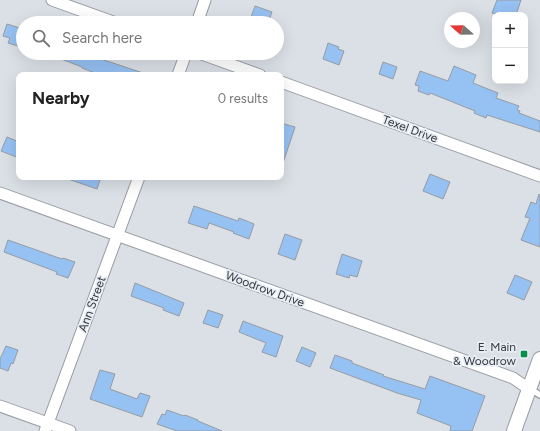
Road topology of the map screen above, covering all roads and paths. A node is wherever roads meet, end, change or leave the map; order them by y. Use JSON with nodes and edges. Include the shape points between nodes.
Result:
{"nodes":[{"id":1,"x":52,"y":0,"type":"edge"},
{"id":2,"x":205,"y":0,"type":"edge"},
{"id":3,"x":97,"y":16,"type":"edge"},
{"id":4,"x":199,"y":16,"type":"edge"},
{"id":5,"x":183,"y":60,"type":"edge"},
{"id":6,"x":218,"y":60,"type":"edge"},
{"id":7,"x":179,"y":72,"type":"edge"},
{"id":8,"x":252,"y":72,"type":"edge"},
{"id":9,"x":284,"y":83,"type":"edge"},
{"id":10,"x":540,"y":176,"type":"edge"},
{"id":11,"x":138,"y":180,"type":"edge"},
{"id":12,"x":0,"y":194,"type":"edge"},
{"id":13,"x":117,"y":236,"type":"junction"},
{"id":14,"x":540,"y":359,"type":"edge"},
{"id":15,"x":535,"y":392,"type":"edge"},
{"id":16,"x":0,"y":406,"type":"edge"},
{"id":17,"x":47,"y":427,"type":"edge"},
{"id":18,"x":70,"y":431,"type":"edge"},
{"id":19,"x":514,"y":431,"type":"edge"}],
"edges":[{"from":1,"to":3,"type":"street"},
{"from":2,"to":4,"type":"street"},
{"from":5,"to":7,"type":"street"},
{"from":6,"to":8,"type":"street"},
{"from":9,"to":10,"type":"street","name":"Texel Drive"},
{"from":11,"to":13,"type":"street","name":"Ann Street"},
{"from":12,"to":13,"type":"street","name":"Woodrow Drive"},
{"from":13,"to":15,"type":"street","name":"Woodrow Drive","via":[[513,378]]},
{"from":13,"to":17,"type":"street","name":"Ann Street"},
{"from":14,"to":15,"type":"street"},
{"from":15,"to":19,"type":"street"},
{"from":16,"to":17,"type":"street"},
{"from":17,"to":18,"type":"street"}]}
